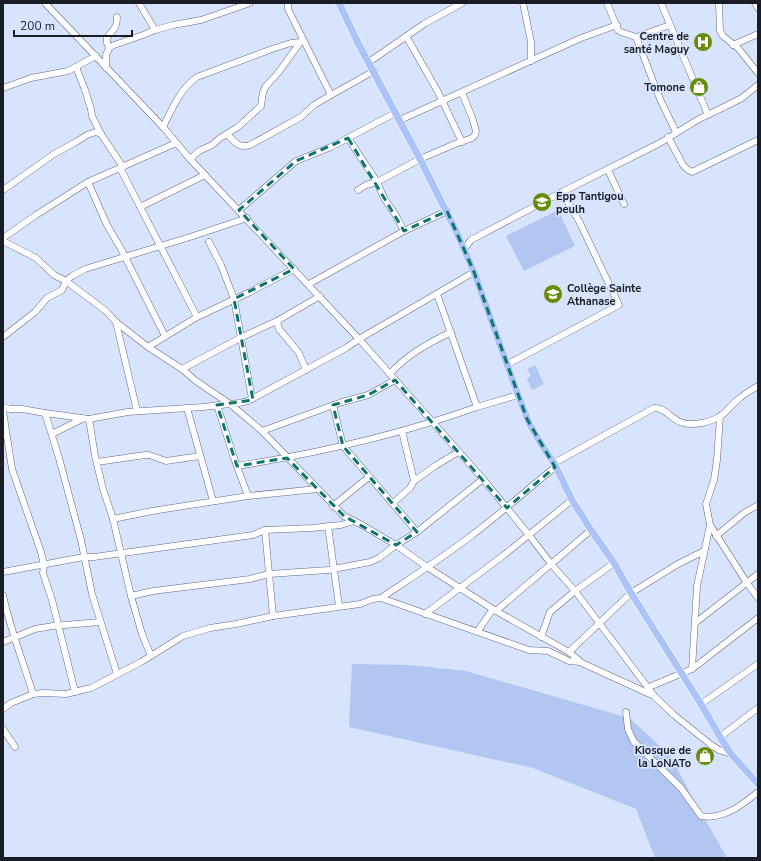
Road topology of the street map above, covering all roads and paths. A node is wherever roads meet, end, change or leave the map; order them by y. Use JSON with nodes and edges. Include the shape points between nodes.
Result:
{"nodes":[{"id":1,"x":45,"y":3,"type":"edge"},
{"id":2,"x":139,"y":3,"type":"edge"},
{"id":3,"x":250,"y":3,"type":"edge"},
{"id":4,"x":289,"y":3,"type":"edge"},
{"id":5,"x":339,"y":3,"type":"edge"},
{"id":6,"x":462,"y":3,"type":"edge"},
{"id":7,"x":523,"y":3,"type":"edge"},
{"id":8,"x":607,"y":3,"type":"edge"},
{"id":9,"x":660,"y":3,"type":"edge"},
{"id":10,"x":719,"y":3,"type":"edge"},
{"id":11,"x":755,"y":3,"type":"edge"},
{"id":12,"x":758,"y":8,"type":"edge"},
{"id":13,"x":117,"y":17,"type":"dead end"},
{"id":14,"x":670,"y":24,"type":"junction"},
{"id":15,"x":616,"y":25,"type":"junction"},
{"id":16,"x":154,"y":30,"type":"junction"},
{"id":17,"x":758,"y":34,"type":"edge"},
{"id":18,"x":406,"y":36,"type":"junction"},
{"id":19,"x":636,"y":37,"type":"junction"},
{"id":20,"x":302,"y":40,"type":"junction"},
{"id":21,"x":733,"y":45,"type":"junction"},
{"id":22,"x":109,"y":48,"type":"junction"},
{"id":23,"x":96,"y":56,"type":"junction"},
{"id":24,"x":531,"y":61,"type":"junction"},
{"id":25,"x":369,"y":62,"type":"junction"},
{"id":26,"x":76,"y":67,"type":"junction"},
{"id":27,"x":106,"y":68,"type":"junction"},
{"id":28,"x":374,"y":71,"type":"junction"},
{"id":29,"x":758,"y":74,"type":"edge"},
{"id":30,"x":758,"y":85,"type":"edge"},
{"id":31,"x":3,"y":88,"type":"edge"},
{"id":32,"x":462,"y":93,"type":"junction"},
{"id":33,"x":331,"y":95,"type":"junction"},
{"id":34,"x":442,"y":101,"type":"junction"},
{"id":35,"x":396,"y":112,"type":"junction"},
{"id":36,"x":708,"y":114,"type":"junction"},
{"id":37,"x":400,"y":120,"type":"junction"},
{"id":38,"x":163,"y":127,"type":"junction"},
{"id":39,"x":676,"y":132,"type":"junction"},
{"id":40,"x":101,"y":134,"type":"junction"},
{"id":41,"x":227,"y":134,"type":"junction"},
{"id":42,"x":668,"y":137,"type":"junction"},
{"id":43,"x":348,"y":138,"type":"junction"},
{"id":44,"x":758,"y":140,"type":"edge"},
{"id":45,"x":176,"y":142,"type":"junction"},
{"id":46,"x":462,"y":142,"type":"junction"},
{"id":47,"x":190,"y":159,"type":"junction"},
{"id":48,"x":420,"y":159,"type":"junction"},
{"id":49,"x":121,"y":167,"type":"junction"},
{"id":50,"x":608,"y":170,"type":"junction"},
{"id":51,"x":205,"y":174,"type":"junction"},
{"id":52,"x":88,"y":182,"type":"junction"},
{"id":53,"x":376,"y":182,"type":"junction"},
{"id":54,"x":3,"y":190,"type":"edge"},
{"id":55,"x":358,"y":190,"type":"dead end"},
{"id":56,"x":562,"y":192,"type":"junction"},
{"id":57,"x":624,"y":204,"type":"dead end"},
{"id":58,"x":140,"y":207,"type":"junction"},
{"id":59,"x":239,"y":210,"type":"junction"},
{"id":60,"x":447,"y":211,"type":"junction"},
{"id":61,"x":247,"y":218,"type":"junction"},
{"id":62,"x":404,"y":230,"type":"junction"},
{"id":63,"x":3,"y":239,"type":"edge"},
{"id":64,"x":209,"y":242,"type":"dead end"},
{"id":65,"x":160,"y":247,"type":"junction"},
{"id":66,"x":464,"y":249,"type":"junction"},
{"id":67,"x":125,"y":257,"type":"junction"},
{"id":68,"x":294,"y":269,"type":"junction"},
{"id":69,"x":474,"y":272,"type":"junction"},
{"id":70,"x":66,"y":282,"type":"junction"},
{"id":71,"x":309,"y":284,"type":"junction"},
{"id":72,"x":437,"y":294,"type":"junction"},
{"id":73,"x":320,"y":296,"type":"junction"},
{"id":74,"x":234,"y":299,"type":"junction"},
{"id":75,"x":197,"y":317,"type":"junction"},
{"id":76,"x":277,"y":321,"type":"junction"},
{"id":77,"x":116,"y":322,"type":"junction"},
{"id":78,"x":451,"y":332,"type":"junction"},
{"id":79,"x":165,"y":336,"type":"junction"},
{"id":80,"x":3,"y":337,"type":"edge"},
{"id":81,"x":242,"y":337,"type":"junction"},
{"id":82,"x":359,"y":339,"type":"junction"},
{"id":83,"x":148,"y":347,"type":"junction"},
{"id":84,"x":508,"y":364,"type":"junction"},
{"id":85,"x":182,"y":369,"type":"junction"},
{"id":86,"x":306,"y":370,"type":"junction"},
{"id":87,"x":390,"y":374,"type":"junction"},
{"id":88,"x":395,"y":380,"type":"junction"},
{"id":89,"x":758,"y":386,"type":"edge"},
{"id":90,"x":518,"y":395,"type":"junction"},
{"id":91,"x":252,"y":399,"type":"junction"},
{"id":92,"x":230,"y":404,"type":"junction"},
{"id":93,"x":217,"y":405,"type":"junction"},
{"id":94,"x":333,"y":405,"type":"junction"},
{"id":95,"x":3,"y":407,"type":"edge"},
{"id":96,"x":477,"y":407,"type":"junction"},
{"id":97,"x":187,"y":408,"type":"junction"},
{"id":98,"x":10,"y":409,"type":"junction"},
{"id":99,"x":137,"y":411,"type":"junction"},
{"id":100,"x":45,"y":413,"type":"junction"},
{"id":101,"x":4,"y":414,"type":"edge"},
{"id":102,"x":720,"y":416,"type":"junction"},
{"id":103,"x":86,"y":418,"type":"junction"},
{"id":104,"x":433,"y":423,"type":"junction"},
{"id":105,"x":262,"y":431,"type":"junction"},
{"id":106,"x":402,"y":431,"type":"junction"},
{"id":107,"x":52,"y":434,"type":"junction"},
{"id":108,"x":343,"y":446,"type":"junction"},
{"id":109,"x":458,"y":452,"type":"junction"},
{"id":110,"x":200,"y":456,"type":"junction"},
{"id":111,"x":288,"y":458,"type":"junction"},
{"id":112,"x":97,"y":462,"type":"junction"},
{"id":113,"x":555,"y":465,"type":"junction"},
{"id":114,"x":237,"y":466,"type":"junction"},
{"id":115,"x":369,"y":477,"type":"junction"},
{"id":116,"x":483,"y":479,"type":"junction"},
{"id":117,"x":414,"y":481,"type":"junction"},
{"id":118,"x":317,"y":489,"type":"junction"},
{"id":119,"x":248,"y":496,"type":"junction"},
{"id":120,"x":572,"y":500,"type":"junction"},
{"id":121,"x":212,"y":501,"type":"junction"},
{"id":122,"x":393,"y":502,"type":"junction"},
{"id":123,"x":758,"y":505,"type":"edge"},
{"id":124,"x":333,"y":506,"type":"junction"},
{"id":125,"x":507,"y":508,"type":"junction"},
{"id":126,"x":113,"y":519,"type":"junction"},
{"id":127,"x":354,"y":522,"type":"junction"},
{"id":128,"x":710,"y":525,"type":"junction"},
{"id":129,"x":328,"y":526,"type":"junction"},
{"id":130,"x":265,"y":530,"type":"junction"},
{"id":131,"x":591,"y":530,"type":"junction"},
{"id":132,"x":417,"y":532,"type":"junction"},
{"id":133,"x":530,"y":535,"type":"junction"},
{"id":134,"x":716,"y":536,"type":"junction"},
{"id":135,"x":396,"y":545,"type":"junction"},
{"id":136,"x":704,"y":551,"type":"junction"},
{"id":137,"x":122,"y":552,"type":"junction"},
{"id":138,"x":84,"y":557,"type":"junction"},
{"id":139,"x":614,"y":563,"type":"junction"},
{"id":140,"x":44,"y":565,"type":"junction"},
{"id":141,"x":552,"y":565,"type":"junction"},
{"id":142,"x":428,"y":567,"type":"junction"},
{"id":143,"x":334,"y":569,"type":"junction"},
{"id":144,"x":3,"y":572,"type":"edge"},
{"id":145,"x":269,"y":574,"type":"junction"},
{"id":146,"x":758,"y":574,"type":"edge"},
{"id":147,"x":746,"y":583,"type":"junction"},
{"id":148,"x":461,"y":589,"type":"junction"},
{"id":149,"x":575,"y":591,"type":"junction"},
{"id":150,"x":632,"y":593,"type":"junction"},
{"id":151,"x":3,"y":595,"type":"edge"},
{"id":152,"x":131,"y":596,"type":"junction"},
{"id":153,"x":380,"y":598,"type":"junction"},
{"id":154,"x":758,"y":598,"type":"edge"},
{"id":155,"x":339,"y":606,"type":"junction"},
{"id":156,"x":494,"y":610,"type":"junction"},
{"id":157,"x":425,"y":614,"type":"junction"},
{"id":158,"x":273,"y":616,"type":"junction"},
{"id":159,"x":758,"y":618,"type":"edge"},
{"id":160,"x":100,"y":622,"type":"junction"},
{"id":161,"x":695,"y":623,"type":"junction"},
{"id":162,"x":600,"y":624,"type":"junction"},
{"id":163,"x":57,"y":625,"type":"junction"},
{"id":164,"x":477,"y":632,"type":"junction"},
{"id":165,"x":14,"y":636,"type":"junction"},
{"id":166,"x":541,"y":637,"type":"junction"},
{"id":167,"x":3,"y":642,"type":"edge"},
{"id":168,"x":568,"y":652,"type":"junction"},
{"id":169,"x":151,"y":656,"type":"junction"},
{"id":170,"x":582,"y":662,"type":"junction"},
{"id":171,"x":758,"y":664,"type":"edge"},
{"id":172,"x":692,"y":669,"type":"junction"},
{"id":173,"x":681,"y":673,"type":"junction"},
{"id":174,"x":117,"y":674,"type":"junction"},
{"id":175,"x":649,"y":688,"type":"junction"},
{"id":176,"x":75,"y":692,"type":"junction"},
{"id":177,"x":33,"y":694,"type":"junction"},
{"id":178,"x":655,"y":696,"type":"junction"},
{"id":179,"x":701,"y":704,"type":"junction"},
{"id":180,"x":3,"y":708,"type":"edge"},
{"id":181,"x":758,"y":708,"type":"edge"},
{"id":182,"x":626,"y":712,"type":"dead end"},
{"id":183,"x":3,"y":730,"type":"edge"},
{"id":184,"x":720,"y":737,"type":"junction"},
{"id":185,"x":15,"y":747,"type":"dead end"},
{"id":186,"x":731,"y":754,"type":"junction"},
{"id":187,"x":758,"y":784,"type":"edge"},
{"id":188,"x":758,"y":792,"type":"edge"}],
"edges":[{"from":1,"to":23,"type":"street"},
{"from":2,"to":16,"type":"street"},
{"from":3,"to":16,"type":"street","via":[[201,20]]},
{"from":4,"to":20,"type":"street","via":[[288,9]]},
{"from":5,"to":25,"type":"main road"},
{"from":6,"to":18,"type":"street"},
{"from":7,"to":24,"type":"street","via":[[531,42]]},
{"from":8,"to":15,"type":"street"},
{"from":9,"to":14,"type":"street"},
{"from":10,"to":21,"type":"street","via":[[720,31]]},
{"from":11,"to":12,"type":"street"},
{"from":13,"to":22,"type":"street","via":[[117,24],[107,38]]},
{"from":14,"to":19,"type":"street"},
{"from":14,"to":36,"type":"street"},
{"from":15,"to":19,"type":"street","via":[[621,32]]},
{"from":15,"to":24,"type":"street"},
{"from":16,"to":22,"type":"street"},
{"from":17,"to":21,"type":"street"},
{"from":18,"to":25,"type":"street"},
{"from":18,"to":34,"type":"street"},
{"from":19,"to":39,"type":"street"},
{"from":20,"to":33,"type":"street"},
{"from":20,"to":38,"type":"street","via":[[191,81],[173,105]]},
{"from":20,"to":41,"type":"street","via":[[266,86],[261,106]]},
{"from":21,"to":29,"type":"street"},
{"from":22,"to":27,"type":"street","via":[[106,54]]},
{"from":23,"to":26,"type":"street"},
{"from":23,"to":27,"type":"street"},
{"from":24,"to":32,"type":"street"},
{"from":25,"to":28,"type":"main road"},
{"from":26,"to":31,"type":"street"},
{"from":26,"to":40,"type":"street","via":[[92,116]]},
{"from":27,"to":38,"type":"street"},
{"from":28,"to":33,"type":"street"},
{"from":28,"to":35,"type":"main road"},
{"from":30,"to":36,"type":"street","via":[[742,98]]},
{"from":32,"to":34,"type":"street"},
{"from":32,"to":46,"type":"street","via":[[476,131],[472,138]]},
{"from":33,"to":41,"type":"street","via":[[301,117],[246,147],[240,146]]},
{"from":34,"to":37,"type":"street"},
{"from":34,"to":46,"type":"street"},
{"from":35,"to":37,"type":"main road"},
{"from":35,"to":43,"type":"street"},
{"from":36,"to":39,"type":"street"},
{"from":37,"to":48,"type":"main road"},
{"from":38,"to":45,"type":"street"},
{"from":39,"to":42,"type":"street"},
{"from":40,"to":49,"type":"street"},
{"from":40,"to":54,"type":"street","via":[[87,134]]},
{"from":41,"to":47,"type":"street"},
{"from":42,"to":44,"type":"street","via":[[683,165],[692,172]]},
{"from":42,"to":50,"type":"street"},
{"from":43,"to":53,"type":"street"},
{"from":43,"to":59,"type":"street","via":[[300,159]]},
{"from":45,"to":47,"type":"street"},
{"from":45,"to":49,"type":"street"},
{"from":46,"to":48,"type":"street"},
{"from":47,"to":51,"type":"street"},
{"from":48,"to":53,"type":"street"},
{"from":48,"to":60,"type":"main road"},
{"from":49,"to":52,"type":"street"},
{"from":49,"to":58,"type":"street"},
{"from":50,"to":56,"type":"street"},
{"from":50,"to":57,"type":"street"},
{"from":51,"to":58,"type":"street"},
{"from":51,"to":59,"type":"street"},
{"from":52,"to":63,"type":"street"},
{"from":52,"to":67,"type":"street"},
{"from":53,"to":55,"type":"street"},
{"from":53,"to":62,"type":"street"},
{"from":56,"to":66,"type":"street","via":[[471,240]]},
{"from":56,"to":84,"type":"street","via":[[620,305]]},
{"from":58,"to":65,"type":"street"},
{"from":59,"to":61,"type":"street"},
{"from":60,"to":62,"type":"street"},
{"from":60,"to":66,"type":"main road"},
{"from":61,"to":65,"type":"street"},
{"from":61,"to":68,"type":"street"},
{"from":62,"to":71,"type":"street"},
{"from":63,"to":70,"type":"street","via":[[36,258],[54,275]]},
{"from":64,"to":74,"type":"street"},
{"from":65,"to":67,"type":"street"},
{"from":65,"to":75,"type":"street"},
{"from":66,"to":69,"type":"main road"},
{"from":67,"to":70,"type":"street","via":[[85,269]]},
{"from":67,"to":79,"type":"street"},
{"from":68,"to":71,"type":"street"},
{"from":68,"to":74,"type":"street"},
{"from":69,"to":72,"type":"street"},
{"from":69,"to":84,"type":"main road"},
{"from":70,"to":77,"type":"street","via":[[106,311]]},
{"from":70,"to":80,"type":"street","via":[[62,290],[47,298],[35,312]]},
{"from":71,"to":73,"type":"street"},
{"from":72,"to":78,"type":"street"},
{"from":72,"to":82,"type":"street"},
{"from":73,"to":76,"type":"street"},
{"from":73,"to":82,"type":"street"},
{"from":74,"to":75,"type":"street"},
{"from":74,"to":81,"type":"street"},
{"from":75,"to":79,"type":"street"},
{"from":76,"to":81,"type":"street"},
{"from":76,"to":86,"type":"street","via":[[279,329],[299,353]]},
{"from":77,"to":83,"type":"street"},
{"from":77,"to":99,"type":"street"},
{"from":78,"to":87,"type":"street","via":[[399,363]]},
{"from":78,"to":96,"type":"street"},
{"from":79,"to":83,"type":"street"},
{"from":81,"to":85,"type":"street"},
{"from":81,"to":91,"type":"street"},
{"from":82,"to":86,"type":"street"},
{"from":82,"to":87,"type":"street"},
{"from":83,"to":85,"type":"street"},
{"from":84,"to":90,"type":"main road"},
{"from":85,"to":92,"type":"street"},
{"from":86,"to":91,"type":"street"},
{"from":87,"to":88,"type":"street"},
{"from":88,"to":94,"type":"street","via":[[368,394]]},
{"from":88,"to":104,"type":"street"},
{"from":89,"to":102,"type":"street"},
{"from":90,"to":96,"type":"street"},
{"from":90,"to":113,"type":"main road","via":[[530,425]]},
{"from":91,"to":92,"type":"street"},
{"from":92,"to":93,"type":"street"},
{"from":92,"to":105,"type":"street"},
{"from":93,"to":97,"type":"street"},
{"from":93,"to":114,"type":"street"},
{"from":94,"to":105,"type":"street"},
{"from":94,"to":108,"type":"street"},
{"from":95,"to":98,"type":"street"},
{"from":96,"to":104,"type":"street"},
{"from":97,"to":99,"type":"street"},
{"from":97,"to":110,"type":"street"},
{"from":98,"to":100,"type":"street"},
{"from":98,"to":101,"type":"street"},
{"from":99,"to":103,"type":"street"},
{"from":100,"to":103,"type":"street"},
{"from":100,"to":107,"type":"street"},
{"from":101,"to":140,"type":"street","via":[[12,469]]},
{"from":102,"to":113,"type":"street","via":[[700,423],[683,423],[661,408],[654,408],[620,425]]},
{"from":102,"to":128,"type":"street","via":[[714,480],[706,504]]},
{"from":103,"to":107,"type":"street"},
{"from":103,"to":112,"type":"street"},
{"from":104,"to":106,"type":"street"},
{"from":104,"to":109,"type":"street"},
{"from":105,"to":111,"type":"street"},
{"from":106,"to":108,"type":"street"},
{"from":106,"to":117,"type":"street"},
{"from":107,"to":138,"type":"street"},
{"from":108,"to":111,"type":"street"},
{"from":108,"to":115,"type":"street"},
{"from":109,"to":116,"type":"street"},
{"from":109,"to":117,"type":"street"},
{"from":110,"to":112,"type":"street","via":[[166,461],[144,455]]},
{"from":110,"to":121,"type":"street"},
{"from":111,"to":114,"type":"street"},
{"from":111,"to":118,"type":"street"},
{"from":112,"to":126,"type":"street"},
{"from":113,"to":120,"type":"main road"},
{"from":113,"to":125,"type":"street"},
{"from":114,"to":119,"type":"street"},
{"from":115,"to":122,"type":"street"},
{"from":115,"to":124,"type":"street"},
{"from":116,"to":125,"type":"street"},
{"from":116,"to":132,"type":"street"},
{"from":117,"to":122,"type":"street","via":[[410,488]]},
{"from":118,"to":119,"type":"street"},
{"from":118,"to":124,"type":"street"},
{"from":119,"to":121,"type":"street"},
{"from":120,"to":131,"type":"main road"},
{"from":120,"to":133,"type":"street"},
{"from":121,"to":126,"type":"street"},
{"from":122,"to":132,"type":"street"},
{"from":123,"to":134,"type":"street"},
{"from":124,"to":127,"type":"street"},
{"from":125,"to":133,"type":"street"},
{"from":125,"to":142,"type":"street"},
{"from":126,"to":137,"type":"street"},
{"from":127,"to":129,"type":"street"},
{"from":127,"to":135,"type":"street"},
{"from":128,"to":134,"type":"street"},
{"from":128,"to":136,"type":"street"},
{"from":129,"to":130,"type":"street"},
{"from":129,"to":143,"type":"street"},
{"from":130,"to":137,"type":"street","via":[[253,535]]},
{"from":130,"to":145,"type":"street"},
{"from":131,"to":139,"type":"main road"},
{"from":131,"to":141,"type":"street"},
{"from":132,"to":135,"type":"street"},
{"from":133,"to":141,"type":"street"},
{"from":133,"to":148,"type":"street"},
{"from":134,"to":147,"type":"street"},
{"from":135,"to":142,"type":"street"},
{"from":135,"to":143,"type":"street","via":[[375,560]]},
{"from":136,"to":150,"type":"street"},
{"from":136,"to":161,"type":"street","via":[[697,586]]},
{"from":137,"to":138,"type":"street"},
{"from":137,"to":152,"type":"street"},
{"from":138,"to":140,"type":"street"},
{"from":138,"to":160,"type":"street"},
{"from":139,"to":149,"type":"street"},
{"from":139,"to":150,"type":"main road"},
{"from":140,"to":144,"type":"street"},
{"from":140,"to":163,"type":"street","via":[[43,574]]},
{"from":141,"to":149,"type":"street"},
{"from":141,"to":156,"type":"street"},
{"from":142,"to":148,"type":"street"},
{"from":142,"to":153,"type":"street"},
{"from":143,"to":145,"type":"street"},
{"from":143,"to":155,"type":"street"},
{"from":145,"to":152,"type":"street"},
{"from":145,"to":158,"type":"street"},
{"from":146,"to":147,"type":"street"},
{"from":147,"to":154,"type":"street"},
{"from":147,"to":161,"type":"street"},
{"from":148,"to":156,"type":"street"},
{"from":148,"to":157,"type":"street"},
{"from":149,"to":162,"type":"street"},
{"from":149,"to":166,"type":"street","via":[[550,612]]},
{"from":150,"to":162,"type":"street"},
{"from":150,"to":173,"type":"main road"},
{"from":151,"to":165,"type":"street"},
{"from":152,"to":169,"type":"street"},
{"from":153,"to":155,"type":"street","via":[[360,604]]},
{"from":153,"to":157,"type":"street"},
{"from":155,"to":158,"type":"street"},
{"from":156,"to":164,"type":"street"},
{"from":156,"to":166,"type":"street"},
{"from":157,"to":164,"type":"street"},
{"from":158,"to":169,"type":"street","via":[[183,636]]},
{"from":159,"to":172,"type":"street"},
{"from":160,"to":163,"type":"street"},
{"from":160,"to":174,"type":"street"},
{"from":161,"to":172,"type":"street"},
{"from":162,"to":168,"type":"street"},
{"from":162,"to":175,"type":"street"},
{"from":163,"to":165,"type":"street"},
{"from":163,"to":176,"type":"street"},
{"from":164,"to":170,"type":"street","via":[[529,650],[548,651],[570,661]]},
{"from":165,"to":167,"type":"street"},
{"from":165,"to":177,"type":"street"},
{"from":166,"to":168,"type":"street"},
{"from":168,"to":170,"type":"street"},
{"from":169,"to":174,"type":"street"},
{"from":170,"to":178,"type":"street"},
{"from":171,"to":179,"type":"street"},
{"from":172,"to":173,"type":"street"},
{"from":173,"to":175,"type":"street"},
{"from":173,"to":179,"type":"main road"},
{"from":174,"to":176,"type":"street","via":[[91,688]]},
{"from":175,"to":178,"type":"street"},
{"from":176,"to":177,"type":"street"},
{"from":177,"to":180,"type":"street"},
{"from":178,"to":186,"type":"street","via":[[710,744]]},
{"from":179,"to":184,"type":"main road"},
{"from":181,"to":184,"type":"street"},
{"from":182,"to":188,"type":"street","via":[[628,729],[634,742],[681,788],[701,816],[709,818],[731,811]]},
{"from":183,"to":185,"type":"street"},
{"from":184,"to":186,"type":"main road"},
{"from":186,"to":187,"type":"main road"}]}
